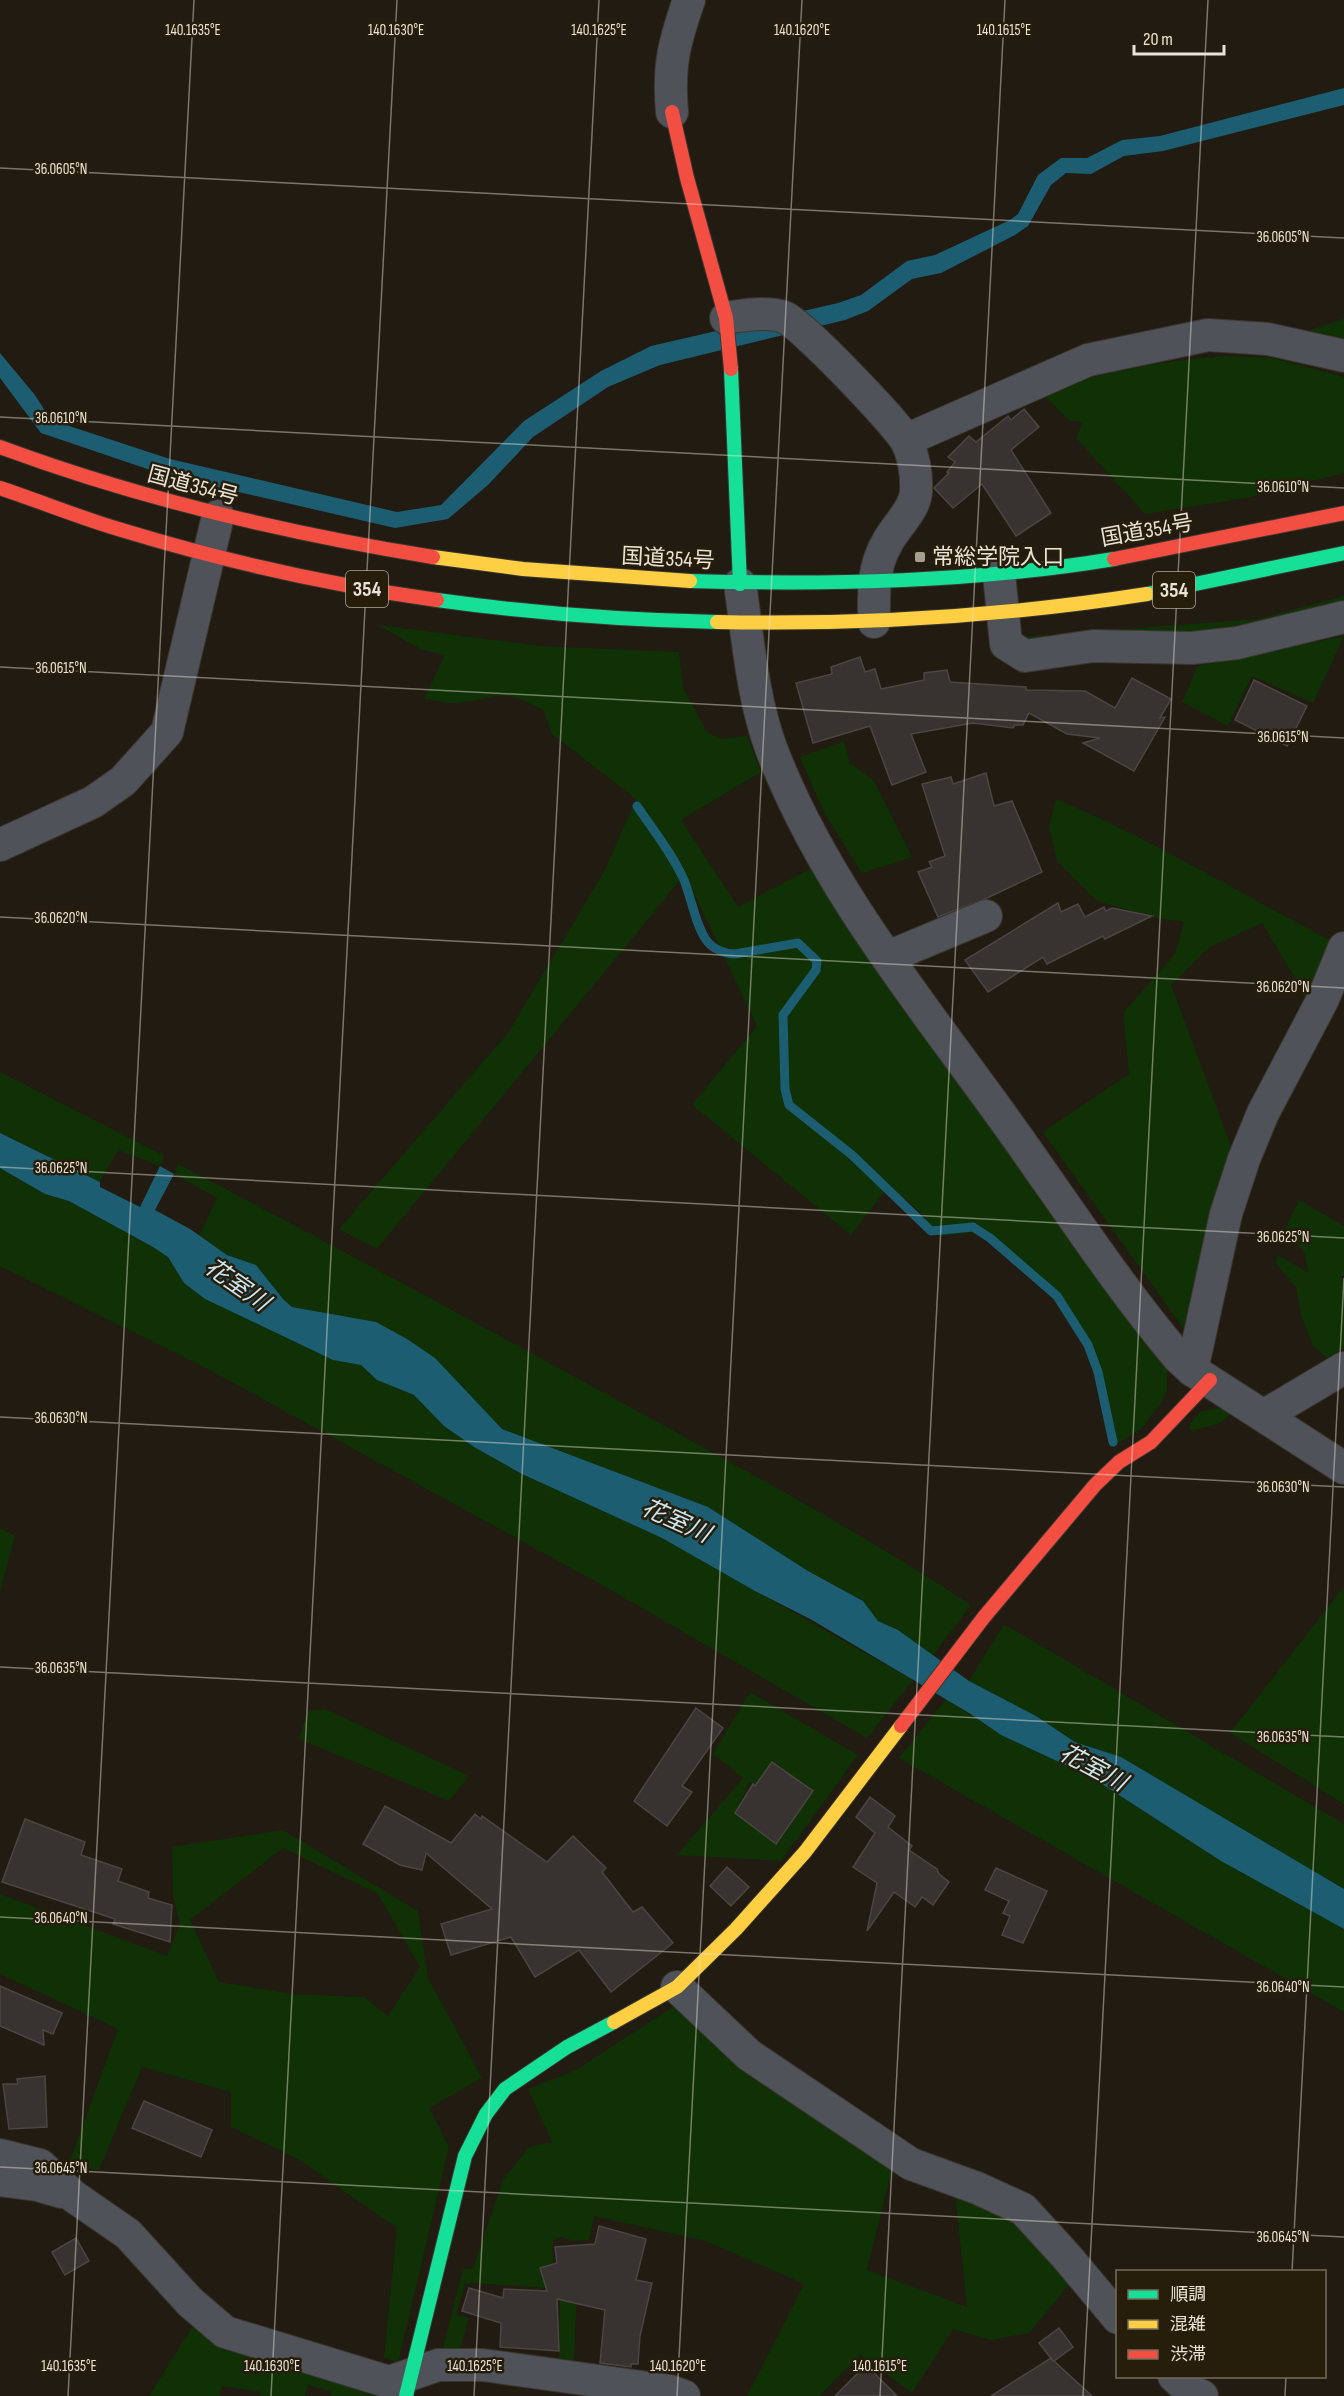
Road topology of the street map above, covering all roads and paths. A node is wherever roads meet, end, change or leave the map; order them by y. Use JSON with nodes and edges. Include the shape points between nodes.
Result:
{"nodes":[{"id":1,"x":689,"y":0,"type":"edge"},
{"id":2,"x":672,"y":112,"type":"joint"},
{"id":3,"x":726,"y":318,"type":"junction"},
{"id":4,"x":1344,"y":356,"type":"edge"},
{"id":5,"x":906,"y":440,"type":"junction"},
{"id":6,"x":0,"y":447,"type":"edge"},
{"id":7,"x":0,"y":488,"type":"edge"},
{"id":8,"x":1344,"y":513,"type":"edge"},
{"id":9,"x":218,"y":516,"type":"junction"},
{"id":10,"x":1344,"y":553,"type":"edge"},
{"id":11,"x":209,"y":556,"type":"junction"},
{"id":12,"x":999,"y":574,"type":"junction"},
{"id":13,"x":873,"y":581,"type":"junction"},
{"id":14,"x":740,"y":584,"type":"junction"},
{"id":15,"x":1001,"y":612,"type":"junction"},
{"id":16,"x":1344,"y":616,"type":"edge"},
{"id":17,"x":874,"y":622,"type":"junction"},
{"id":18,"x":746,"y":623,"type":"junction"},
{"id":19,"x":0,"y":845,"type":"edge"},
{"id":20,"x":986,"y":916,"type":"dead end"},
{"id":21,"x":1344,"y":948,"type":"edge"},
{"id":22,"x":888,"y":957,"type":"junction"},
{"id":23,"x":1344,"y":1368,"type":"edge"},
{"id":24,"x":1201,"y":1375,"type":"junction"},
{"id":25,"x":1265,"y":1415,"type":"junction"},
{"id":26,"x":1344,"y":1468,"type":"edge"},
{"id":27,"x":677,"y":1987,"type":"junction"},
{"id":28,"x":0,"y":2155,"type":"edge"},
{"id":29,"x":0,"y":2180,"type":"edge"},
{"id":30,"x":73,"y":2196,"type":"junction"},
{"id":31,"x":1116,"y":2316,"type":"edge"},
{"id":32,"x":1176,"y":2378,"type":"edge"},
{"id":33,"x":408,"y":2386,"type":"edge"},
{"id":34,"x":674,"y":2394,"type":"edge"},
{"id":35,"x":1202,"y":2396,"type":"edge"}],
"edges":[{"from":1,"to":2,"type":"street","via":[[673,48],[669,81]]},
{"from":2,"to":3,"type":"main road"},
{"from":3,"to":5,"type":"street","via":[[747,314],[785,317],[812,337]]},
{"from":3,"to":14,"type":"main road","via":[[734,401]]},
{"from":4,"to":5,"type":"street","via":[[1268,339],[1208,335],[1088,360]]},
{"from":5,"to":13,"type":"street","via":[[916,472],[916,496],[887,541]]},
{"from":6,"to":9,"type":"main road","name":"国道354号","number":"354"},
{"from":7,"to":11,"type":"main road","number":"354"},
{"from":8,"to":12,"type":"main road","name":"国道354号","number":"354","via":[[1160,551]]},
{"from":9,"to":11,"type":"street"},
{"from":9,"to":14,"type":"main road","name":"国道354号","number":"354","via":[[443,560],[543,572]]},
{"from":10,"to":15,"type":"main road","number":"354","via":[[1175,590]]},
{"from":11,"to":18,"type":"main road","number":"354","via":[[334,583],[451,602],[534,611]]},
{"from":11,"to":19,"type":"street","via":[[167,732],[123,781],[93,802]]},
{"from":12,"to":13,"type":"main road","name":"国道354号","number":"354"},
{"from":12,"to":15,"type":"street"},
{"from":13,"to":14,"type":"main road","name":"国道354号","number":"354"},
{"from":13,"to":17,"type":"street"},
{"from":14,"to":18,"type":"street"},
{"from":15,"to":16,"type":"street","via":[[1006,644],[1025,656],[1093,646],[1192,648],[1237,643]]},
{"from":15,"to":17,"type":"main road","number":"354"},
{"from":17,"to":18,"type":"main road","number":"354"},
{"from":18,"to":22,"type":"street","via":[[756,694],[771,747],[793,800],[826,862]]},
{"from":20,"to":22,"type":"street"},
{"from":21,"to":24,"type":"street","via":[[1244,1159],[1226,1214]]},
{"from":22,"to":24,"type":"street","via":[[1167,1344]]},
{"from":23,"to":25,"type":"street"},
{"from":24,"to":25,"type":"street"},
{"from":24,"to":27,"type":"main road","via":[[1151,1442],[1119,1462],[1095,1485],[984,1617],[783,1877]]},
{"from":25,"to":26,"type":"street"},
{"from":27,"to":31,"type":"street","via":[[748,2055],[911,2164],[1023,2209]]},
{"from":27,"to":33,"type":"main road","via":[[567,2047],[505,2089],[486,2114],[465,2156]]},
{"from":28,"to":30,"type":"street","via":[[40,2165]]},
{"from":29,"to":30,"type":"street","via":[[37,2185]]},
{"from":30,"to":33,"type":"street","via":[[128,2234],[190,2302],[225,2332]]},
{"from":32,"to":35,"type":"street"},
{"from":33,"to":34,"type":"street","via":[[438,2365],[483,2365]]}]}
